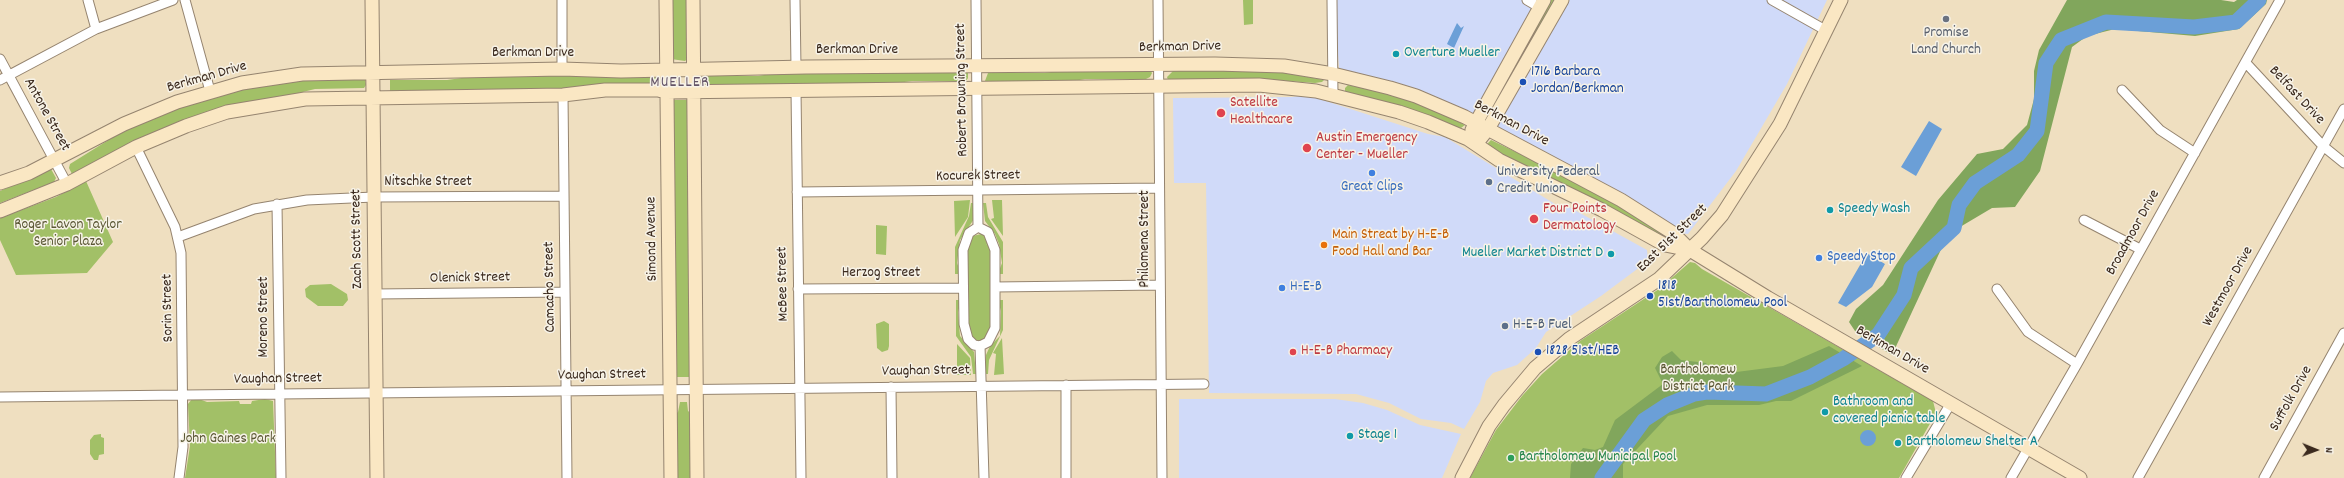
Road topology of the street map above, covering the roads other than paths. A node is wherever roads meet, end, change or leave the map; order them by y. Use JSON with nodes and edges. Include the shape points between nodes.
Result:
{"nodes":[{"id":1,"x":88,"y":0,"type":"edge"},
{"id":2,"x":174,"y":0,"type":"edge"},
{"id":3,"x":185,"y":0,"type":"edge"},
{"id":4,"x":372,"y":0,"type":"edge"},
{"id":5,"x":562,"y":0,"type":"edge"},
{"id":6,"x":666,"y":0,"type":"edge"},
{"id":7,"x":693,"y":0,"type":"edge"},
{"id":8,"x":795,"y":0,"type":"edge"},
{"id":9,"x":976,"y":0,"type":"edge"},
{"id":10,"x":1158,"y":0,"type":"edge"},
{"id":11,"x":1332,"y":0,"type":"edge"},
{"id":12,"x":1527,"y":0,"type":"edge"},
{"id":13,"x":1562,"y":0,"type":"edge"},
{"id":14,"x":1772,"y":0,"type":"edge"},
{"id":15,"x":1842,"y":0,"type":"edge"},
{"id":16,"x":2280,"y":0,"type":"edge"},
{"id":17,"x":1542,"y":4,"type":"edge"},
{"id":18,"x":96,"y":29,"type":"junction"},
{"id":19,"x":1827,"y":31,"type":"junction"},
{"id":20,"x":0,"y":59,"type":"edge"},
{"id":21,"x":2246,"y":63,"type":"junction"},
{"id":22,"x":1159,"y":64,"type":"junction"},
{"id":23,"x":977,"y":66,"type":"junction"},
{"id":24,"x":796,"y":67,"type":"junction"},
{"id":25,"x":666,"y":69,"type":"junction"},
{"id":26,"x":693,"y":69,"type":"junction"},
{"id":27,"x":562,"y":70,"type":"junction"},
{"id":28,"x":372,"y":72,"type":"junction"},
{"id":29,"x":1333,"y":74,"type":"junction"},
{"id":30,"x":9,"y":76,"type":"junction"},
{"id":31,"x":0,"y":80,"type":"edge"},
{"id":32,"x":1159,"y":86,"type":"junction"},
{"id":33,"x":977,"y":88,"type":"junction"},
{"id":34,"x":796,"y":90,"type":"junction"},
{"id":35,"x":2122,"y":90,"type":"dead end"},
{"id":36,"x":210,"y":91,"type":"junction"},
{"id":37,"x":666,"y":92,"type":"junction"},
{"id":38,"x":693,"y":92,"type":"junction"},
{"id":39,"x":563,"y":95,"type":"junction"},
{"id":40,"x":1333,"y":95,"type":"junction"},
{"id":41,"x":373,"y":96,"type":"junction"},
{"id":42,"x":2344,"y":109,"type":"edge"},
{"id":43,"x":1482,"y":126,"type":"junction"},
{"id":44,"x":1472,"y":142,"type":"junction"},
{"id":45,"x":2324,"y":146,"type":"junction"},
{"id":46,"x":136,"y":147,"type":"junction"},
{"id":47,"x":2195,"y":153,"type":"junction"},
{"id":48,"x":55,"y":161,"type":"junction"},
{"id":49,"x":2344,"y":163,"type":"edge"},
{"id":50,"x":0,"y":183,"type":"edge"},
{"id":51,"x":67,"y":184,"type":"junction"},
{"id":52,"x":1159,"y":188,"type":"junction"},
{"id":53,"x":978,"y":191,"type":"junction"},
{"id":54,"x":797,"y":192,"type":"junction"},
{"id":55,"x":564,"y":196,"type":"junction"},
{"id":56,"x":374,"y":197,"type":"junction"},
{"id":57,"x":277,"y":204,"type":"junction"},
{"id":58,"x":0,"y":211,"type":"edge"},
{"id":59,"x":2084,"y":220,"type":"dead end"},
{"id":60,"x":978,"y":227,"type":"junction"},
{"id":61,"x":178,"y":237,"type":"junction"},
{"id":62,"x":2140,"y":249,"type":"junction"},
{"id":63,"x":1690,"y":250,"type":"junction"},
{"id":64,"x":1160,"y":285,"type":"junction"},
{"id":65,"x":995,"y":287,"type":"junction"},
{"id":66,"x":963,"y":288,"type":"junction"},
{"id":67,"x":798,"y":289,"type":"junction"},
{"id":68,"x":1997,"y":289,"type":"dead end"},
{"id":69,"x":565,"y":292,"type":"junction"},
{"id":70,"x":375,"y":294,"type":"junction"},
{"id":71,"x":2344,"y":333,"type":"edge"},
{"id":72,"x":980,"y":346,"type":"junction"},
{"id":73,"x":2077,"y":364,"type":"junction"},
{"id":74,"x":1161,"y":384,"type":"junction"},
{"id":75,"x":1204,"y":384,"type":"dead end"},
{"id":76,"x":1066,"y":385,"type":"junction"},
{"id":77,"x":980,"y":386,"type":"junction"},
{"id":78,"x":891,"y":387,"type":"junction"},
{"id":79,"x":800,"y":388,"type":"junction"},
{"id":80,"x":696,"y":389,"type":"junction"},
{"id":81,"x":670,"y":390,"type":"junction"},
{"id":82,"x":566,"y":391,"type":"junction"},
{"id":83,"x":377,"y":393,"type":"junction"},
{"id":84,"x":280,"y":394,"type":"junction"},
{"id":85,"x":183,"y":395,"type":"junction"},
{"id":86,"x":0,"y":397,"type":"edge"},
{"id":87,"x":1951,"y":403,"type":"junction"},
{"id":88,"x":2028,"y":448,"type":"junction"},
{"id":89,"x":179,"y":478,"type":"edge"},
{"id":90,"x":281,"y":478,"type":"edge"},
{"id":91,"x":377,"y":478,"type":"edge"},
{"id":92,"x":567,"y":478,"type":"edge"},
{"id":93,"x":671,"y":478,"type":"edge"},
{"id":94,"x":697,"y":478,"type":"edge"},
{"id":95,"x":801,"y":478,"type":"edge"},
{"id":96,"x":892,"y":478,"type":"edge"},
{"id":97,"x":984,"y":478,"type":"edge"},
{"id":98,"x":1066,"y":478,"type":"edge"},
{"id":99,"x":1162,"y":478,"type":"edge"},
{"id":100,"x":1462,"y":478,"type":"edge"},
{"id":101,"x":1906,"y":478,"type":"edge"},
{"id":102,"x":2011,"y":478,"type":"edge"},
{"id":103,"x":2080,"y":478,"type":"edge"},
{"id":104,"x":2138,"y":478,"type":"edge"},
{"id":105,"x":2264,"y":478,"type":"edge"}],
"edges":[{"from":1,"to":18,"type":"street"},
{"from":2,"to":18,"type":"street"},
{"from":3,"to":36,"type":"street"},
{"from":4,"to":28,"type":"street","name":"Zach Scott Street"},
{"from":5,"to":27,"type":"street"},
{"from":6,"to":25,"type":"street","name":"Simond Avenue"},
{"from":7,"to":26,"type":"street"},
{"from":8,"to":24,"type":"street"},
{"from":9,"to":23,"type":"street","name":"Robert Browning Street"},
{"from":10,"to":22,"type":"street","name":"Philomena Street"},
{"from":11,"to":29,"type":"street"},
{"from":12,"to":17,"type":"street"},
{"from":13,"to":43,"type":"street"},
{"from":14,"to":19,"type":"street"},
{"from":15,"to":19,"type":"street","name":"East 51st Street"},
{"from":16,"to":21,"type":"street","name":"Broadmoor Drive"},
{"from":17,"to":43,"type":"street"},
{"from":18,"to":30,"type":"street"},
{"from":19,"to":63,"type":"street","name":"East 51st Street","via":[[1780,124],[1746,181],[1722,215]]},
{"from":20,"to":30,"type":"street","name":"Antone Street"},
{"from":21,"to":45,"type":"street","name":"Belfast Drive"},
{"from":21,"to":47,"type":"street","name":"Broadmoor Drive"},
{"from":22,"to":23,"type":"street","name":"Berkman Drive"},
{"from":22,"to":29,"type":"street","name":"Berkman Drive","via":[[1270,65]]},
{"from":22,"to":32,"type":"street","name":"Philomena Street"},
{"from":23,"to":24,"type":"street","name":"Berkman Drive"},
{"from":23,"to":33,"type":"street","name":"Robert Browning Street"},
{"from":24,"to":26,"type":"street","name":"Berkman Drive"},
{"from":25,"to":26,"type":"street","name":"Berkman Drive"},
{"from":25,"to":27,"type":"street","name":"Berkman Drive","via":[[610,72]]},
{"from":25,"to":37,"type":"street","name":"Simond Avenue"},
{"from":26,"to":38,"type":"street"},
{"from":27,"to":28,"type":"street","name":"Berkman Drive"},
{"from":28,"to":36,"type":"street","name":"Berkman Drive","via":[[302,74],[242,83]]},
{"from":28,"to":41,"type":"street","name":"Zach Scott Street"},
{"from":29,"to":40,"type":"street"},
{"from":29,"to":43,"type":"street","name":"Berkman Drive","via":[[1416,96]]},
{"from":30,"to":31,"type":"street"},
{"from":30,"to":48,"type":"street","name":"Antone Street"},
{"from":32,"to":33,"type":"street","name":"Berkman Drive"},
{"from":32,"to":40,"type":"street","name":"Berkman Drive","via":[[1259,85]]},
{"from":32,"to":52,"type":"street","name":"Philomena Street"},
{"from":33,"to":34,"type":"street","name":"Berkman Drive"},
{"from":33,"to":53,"type":"street","name":"Robert Browning Street"},
{"from":34,"to":38,"type":"street","name":"Berkman Drive"},
{"from":34,"to":54,"type":"street","name":"McBee Street"},
{"from":35,"to":47,"type":"street","via":[[2160,130]]},
{"from":36,"to":48,"type":"street","name":"Berkman Drive","via":[[124,124]]},
{"from":37,"to":38,"type":"street","name":"Berkman Drive"},
{"from":37,"to":39,"type":"street","name":"Berkman Drive","via":[[605,90]]},
{"from":37,"to":81,"type":"street","name":"Simond Avenue"},
{"from":38,"to":80,"type":"street"},
{"from":39,"to":41,"type":"street","name":"Berkman Drive"},
{"from":39,"to":55,"type":"street","name":"Camacho Street"},
{"from":40,"to":44,"type":"street","name":"Berkman Drive","via":[[1399,112]]},
{"from":41,"to":46,"type":"street","name":"Berkman Drive","via":[[304,98],[227,112]]},
{"from":41,"to":56,"type":"street","name":"Zach Scott Street"},
{"from":42,"to":45,"type":"street","name":"Westmoor Drive"},
{"from":43,"to":44,"type":"street"},
{"from":43,"to":63,"type":"street","name":"Berkman Drive","via":[[1621,200],[1672,233]]},
{"from":44,"to":63,"type":"street","name":"Berkman Drive","via":[[1506,163],[1602,210],[1665,245]]},
{"from":45,"to":49,"type":"street","name":"Belfast Drive"},
{"from":45,"to":104,"type":"street","name":"Westmoor Drive"},
{"from":46,"to":51,"type":"street","name":"Berkman Drive"},
{"from":46,"to":61,"type":"street","name":"Sorin Street"},
{"from":47,"to":62,"type":"street","name":"Broadmoor Drive"},
{"from":48,"to":50,"type":"street","name":"Berkman Drive"},
{"from":48,"to":51,"type":"street","name":"Antone Street"},
{"from":51,"to":58,"type":"street","name":"Berkman Drive"},
{"from":52,"to":53,"type":"street","name":"Kocurek Street"},
{"from":52,"to":64,"type":"street","name":"Philomena Street"},
{"from":53,"to":54,"type":"street","name":"Kocurek Street"},
{"from":53,"to":60,"type":"street","name":"Robert Browning Street"},
{"from":54,"to":67,"type":"street","name":"McBee Street"},
{"from":55,"to":56,"type":"street","name":"Nitschke Street"},
{"from":55,"to":69,"type":"street","name":"Camacho Street"},
{"from":56,"to":57,"type":"street","name":"Nitschke Street","via":[[326,198]]},
{"from":56,"to":70,"type":"street","name":"Zach Scott Street"},
{"from":57,"to":61,"type":"street","name":"Nitschke Street","via":[[230,217]]},
{"from":57,"to":84,"type":"street","name":"Moreno Street"},
{"from":59,"to":62,"type":"street"},
{"from":60,"to":65,"type":"street","via":[[988,232],[993,240]]},
{"from":60,"to":66,"type":"street","via":[[969,233],[964,245]]},
{"from":61,"to":85,"type":"street","name":"Sorin Street","via":[[182,270]]},
{"from":62,"to":73,"type":"street","name":"Broadmoor Drive"},
{"from":63,"to":87,"type":"street","name":"Berkman Drive"},
{"from":63,"to":100,"type":"street","name":"East 51st Street","via":[[1659,279],[1570,339],[1535,368],[1489,426]]},
{"from":64,"to":65,"type":"street"},
{"from":64,"to":74,"type":"street","name":"Philomena Street"},
{"from":65,"to":72,"type":"street","via":[[995,328],[988,342]]},
{"from":66,"to":67,"type":"street","name":"Herzog Street"},
{"from":66,"to":72,"type":"street","via":[[965,333],[974,345]]},
{"from":67,"to":79,"type":"street","name":"McBee Street"},
{"from":68,"to":73,"type":"street","via":[[2028,332]]},
{"from":69,"to":70,"type":"street","name":"Olenick Street"},
{"from":69,"to":82,"type":"street","name":"Camacho Street"},
{"from":70,"to":83,"type":"street","name":"Zach Scott Street"},
{"from":71,"to":105,"type":"street","name":"Suffolk Drive"},
{"from":72,"to":77,"type":"street"},
{"from":73,"to":88,"type":"street","name":"Broadmoor Drive"},
{"from":74,"to":75,"type":"street","name":"Vaughan Street"},
{"from":74,"to":76,"type":"street","name":"Vaughan Street"},
{"from":74,"to":99,"type":"street","name":"Philomena Street"},
{"from":76,"to":77,"type":"street","name":"Vaughan Street"},
{"from":76,"to":98,"type":"street"},
{"from":77,"to":78,"type":"street","name":"Vaughan Street"},
{"from":77,"to":97,"type":"street","via":[[983,397]]},
{"from":78,"to":79,"type":"street","name":"Vaughan Street"},
{"from":78,"to":96,"type":"street"},
{"from":79,"to":80,"type":"street","name":"Vaughan Street"},
{"from":79,"to":95,"type":"street","name":"McBee Street"},
{"from":80,"to":81,"type":"street","name":"Vaughan Street"},
{"from":80,"to":94,"type":"street"},
{"from":81,"to":82,"type":"street","name":"Vaughan Street"},
{"from":81,"to":93,"type":"street","name":"Simond Avenue"},
{"from":82,"to":83,"type":"street","name":"Vaughan Street"},
{"from":82,"to":92,"type":"street","name":"Camacho Street"},
{"from":83,"to":84,"type":"street","name":"Vaughan Street"},
{"from":83,"to":91,"type":"street","name":"Zach Scott Street"},
{"from":84,"to":85,"type":"street","name":"Vaughan Street"},
{"from":84,"to":90,"type":"street","name":"Moreno Street"},
{"from":85,"to":86,"type":"street","name":"Vaughan Street"},
{"from":85,"to":89,"type":"street","name":"Sorin Street","via":[[183,447]]},
{"from":87,"to":88,"type":"street","name":"Berkman Drive"},
{"from":87,"to":101,"type":"street"},
{"from":88,"to":102,"type":"street","name":"Broadmoor Drive"},
{"from":88,"to":103,"type":"street","name":"Berkman Drive"}]}
